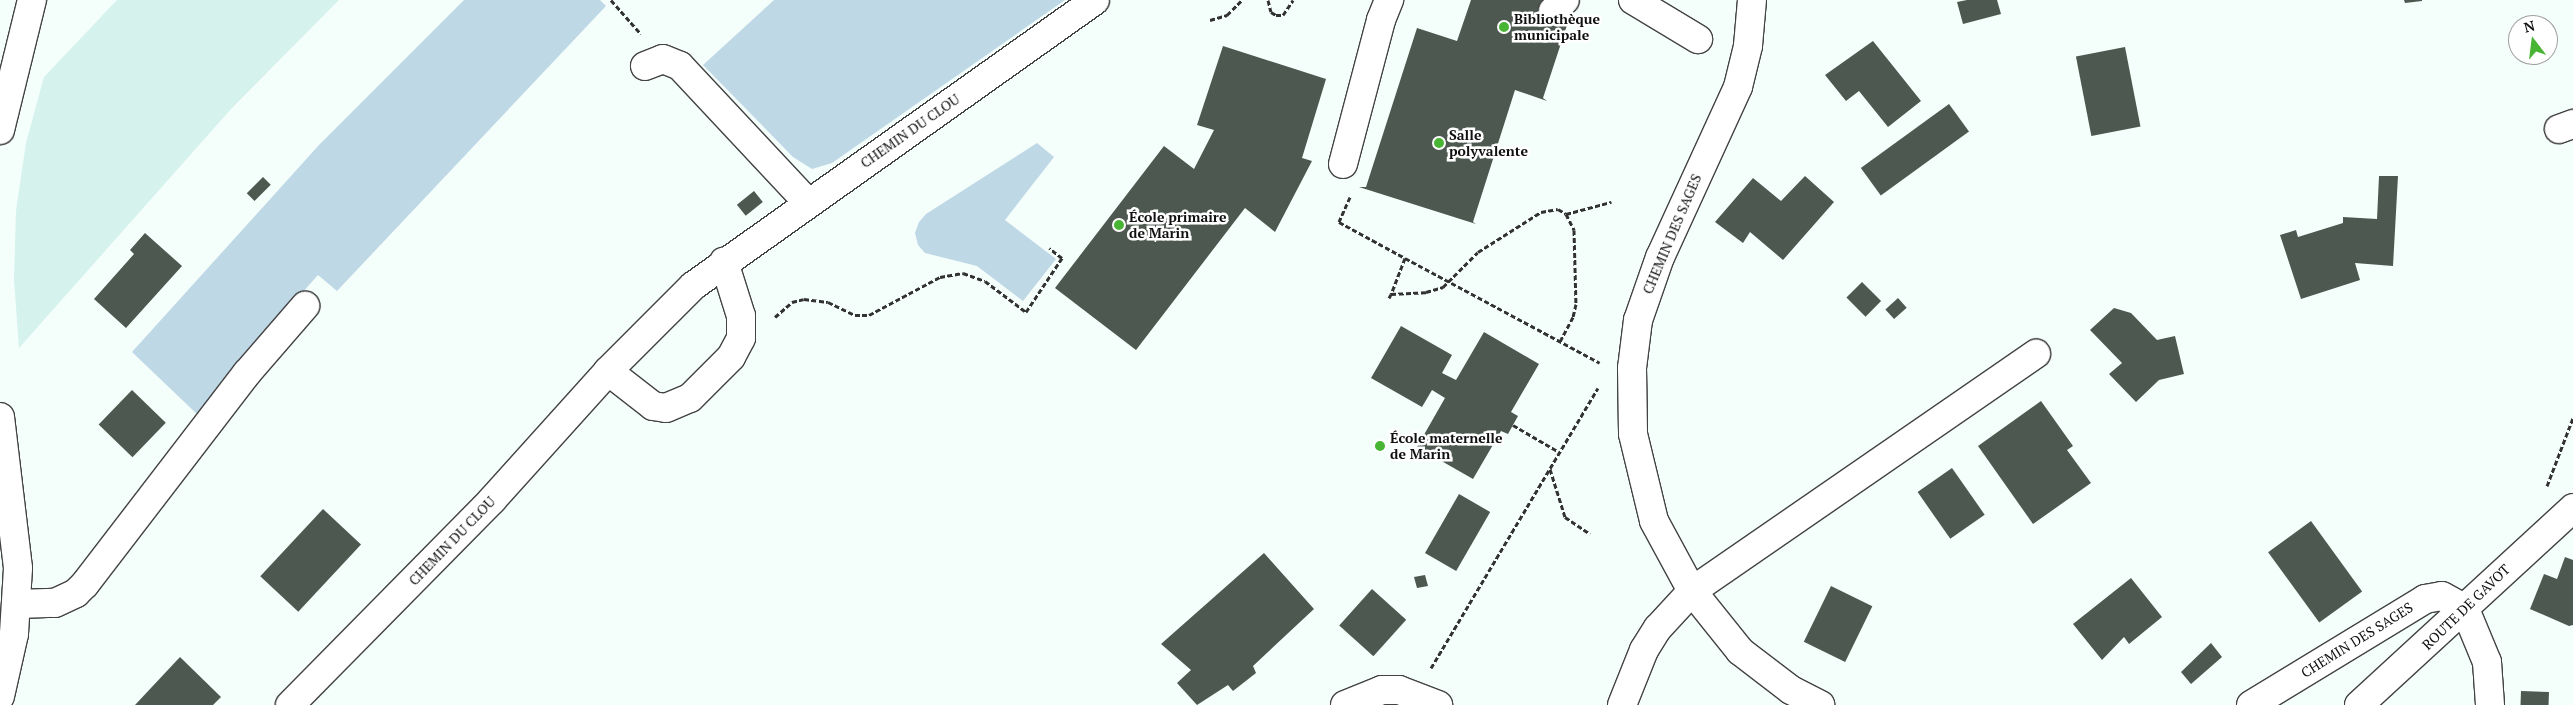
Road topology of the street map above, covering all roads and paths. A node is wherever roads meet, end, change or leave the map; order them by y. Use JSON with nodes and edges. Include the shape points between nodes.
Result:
{"nodes":[{"id":1,"x":32,"y":0,"type":"edge"},
{"id":2,"x":612,"y":0,"type":"edge"},
{"id":3,"x":1095,"y":0,"type":"edge"},
{"id":4,"x":1242,"y":0,"type":"edge"},
{"id":5,"x":1268,"y":0,"type":"edge"},
{"id":6,"x":1293,"y":0,"type":"edge"},
{"id":7,"x":1389,"y":0,"type":"edge"},
{"id":8,"x":1633,"y":0,"type":"edge"},
{"id":9,"x":1752,"y":0,"type":"edge"},
{"id":10,"x":1210,"y":20,"type":"dead end"},
{"id":11,"x":1698,"y":40,"type":"dead end"},
{"id":12,"x":654,"y":62,"type":"joint"},
{"id":13,"x":0,"y":130,"type":"edge"},
{"id":14,"x":1344,"y":164,"type":"dead end"},
{"id":15,"x":1611,"y":202,"type":"dead end"},
{"id":16,"x":808,"y":203,"type":"junction"},
{"id":17,"x":1566,"y":214,"type":"junction"},
{"id":18,"x":1339,"y":222,"type":"dead end"},
{"id":19,"x":1049,"y":248,"type":"dead end"},
{"id":20,"x":1405,"y":258,"type":"junction"},
{"id":21,"x":724,"y":262,"type":"junction"},
{"id":22,"x":1450,"y":281,"type":"junction"},
{"id":23,"x":1392,"y":294,"type":"junction"},
{"id":24,"x":1389,"y":298,"type":"dead end"},
{"id":25,"x":305,"y":306,"type":"dead end"},
{"id":26,"x":742,"y":338,"type":"junction"},
{"id":27,"x":1560,"y":341,"type":"junction"},
{"id":28,"x":1579,"y":352,"type":"dead end"},
{"id":29,"x":2036,"y":354,"type":"dead end"},
{"id":30,"x":608,"y":371,"type":"junction"},
{"id":31,"x":1599,"y":385,"type":"dead end"},
{"id":32,"x":0,"y":416,"type":"edge"},
{"id":33,"x":2573,"y":418,"type":"edge"},
{"id":34,"x":1513,"y":425,"type":"dead end"},
{"id":35,"x":1559,"y":452,"type":"junction"},
{"id":36,"x":1549,"y":468,"type":"junction"},
{"id":37,"x":2573,"y":508,"type":"edge"},
{"id":38,"x":1590,"y":534,"type":"dead end"},
{"id":39,"x":2538,"y":538,"type":"junction"},
{"id":40,"x":1692,"y":591,"type":"junction"},
{"id":41,"x":17,"y":604,"type":"junction"},
{"id":42,"x":2465,"y":609,"type":"junction"},
{"id":43,"x":0,"y":696,"type":"edge"},
{"id":44,"x":1427,"y":700,"type":"edge"},
{"id":45,"x":290,"y":705,"type":"edge"},
{"id":46,"x":1345,"y":705,"type":"edge"},
{"id":47,"x":1622,"y":705,"type":"edge"},
{"id":48,"x":1820,"y":705,"type":"edge"},
{"id":49,"x":2252,"y":705,"type":"edge"},
{"id":50,"x":2359,"y":705,"type":"edge"},
{"id":51,"x":2490,"y":705,"type":"edge"}],
"edges":[{"from":1,"to":13,"type":"street"},
{"from":2,"to":12,"type":"path"},
{"from":3,"to":16,"type":"street","name":"CHEMIN DU CLOU"},
{"from":4,"to":10,"type":"path","via":[[1227,15]]},
{"from":5,"to":6,"type":"path","via":[[1271,12],[1276,15],[1283,15]]},
{"from":7,"to":14,"type":"street"},
{"from":8,"to":11,"type":"street"},
{"from":9,"to":40,"type":"street","name":"CHEMIN DES SAGES","via":[[1748,46],[1738,87],[1660,257],[1638,320],[1634,351],[1631,399],[1639,467],[1660,535]]},
{"from":12,"to":16,"type":"street","via":[[680,66]]},
{"from":15,"to":17,"type":"path"},
{"from":16,"to":21,"type":"street","name":"CHEMIN DU CLOU"},
{"from":17,"to":22,"type":"path","via":[[1558,210],[1541,212],[1478,252]]},
{"from":17,"to":27,"type":"path","via":[[1574,230],[1576,304]]},
{"from":18,"to":20,"type":"path"},
{"from":19,"to":26,"type":"path","via":[[1062,258],[1026,312],[975,275],[951,273],[862,316],[828,302],[804,299],[792,302],[757,333]]},
{"from":20,"to":22,"type":"path"},
{"from":20,"to":23,"type":"path"},
{"from":21,"to":26,"type":"street","via":[[741,316]]},
{"from":21,"to":30,"type":"street","name":"CHEMIN DU CLOU","via":[[667,309]]},
{"from":22,"to":23,"type":"path","via":[[1434,290]]},
{"from":22,"to":27,"type":"path"},
{"from":23,"to":24,"type":"path"},
{"from":25,"to":41,"type":"street","via":[[246,373],[85,584],[55,604]]},
{"from":26,"to":30,"type":"street","via":[[731,357],[679,405],[653,406]]},
{"from":27,"to":28,"type":"path"},
{"from":29,"to":40,"type":"street"},
{"from":30,"to":45,"type":"street","name":"CHEMIN DU CLOU","via":[[492,500]]},
{"from":31,"to":35,"type":"path"},
{"from":32,"to":41,"type":"street","via":[[15,530]]},
{"from":33,"to":39,"type":"path","via":[[2546,487],[2539,512]]},
{"from":34,"to":35,"type":"path"},
{"from":35,"to":36,"type":"path"},
{"from":36,"to":38,"type":"path","via":[[1565,518]]},
{"from":36,"to":44,"type":"path"},
{"from":37,"to":39,"type":"street","name":"ROUTE DE GAVOT"},
{"from":39,"to":42,"type":"street","name":"ROUTE DE GAVOT"},
{"from":40,"to":47,"type":"street","via":[[1658,628],[1644,650]]},
{"from":40,"to":48,"type":"street","name":"CHEMIN DES SAGES","via":[[1740,651],[1791,690]]},
{"from":41,"to":43,"type":"street"},
{"from":42,"to":49,"type":"street","name":"CHEMIN DES SAGES","via":[[2442,596],[2425,599]]},
{"from":42,"to":50,"type":"street","name":"ROUTE DE GAVOT"},
{"from":42,"to":51,"type":"street","via":[[2487,662]]},
{"from":44,"to":46,"type":"street","via":[[1382,690]]}]}
